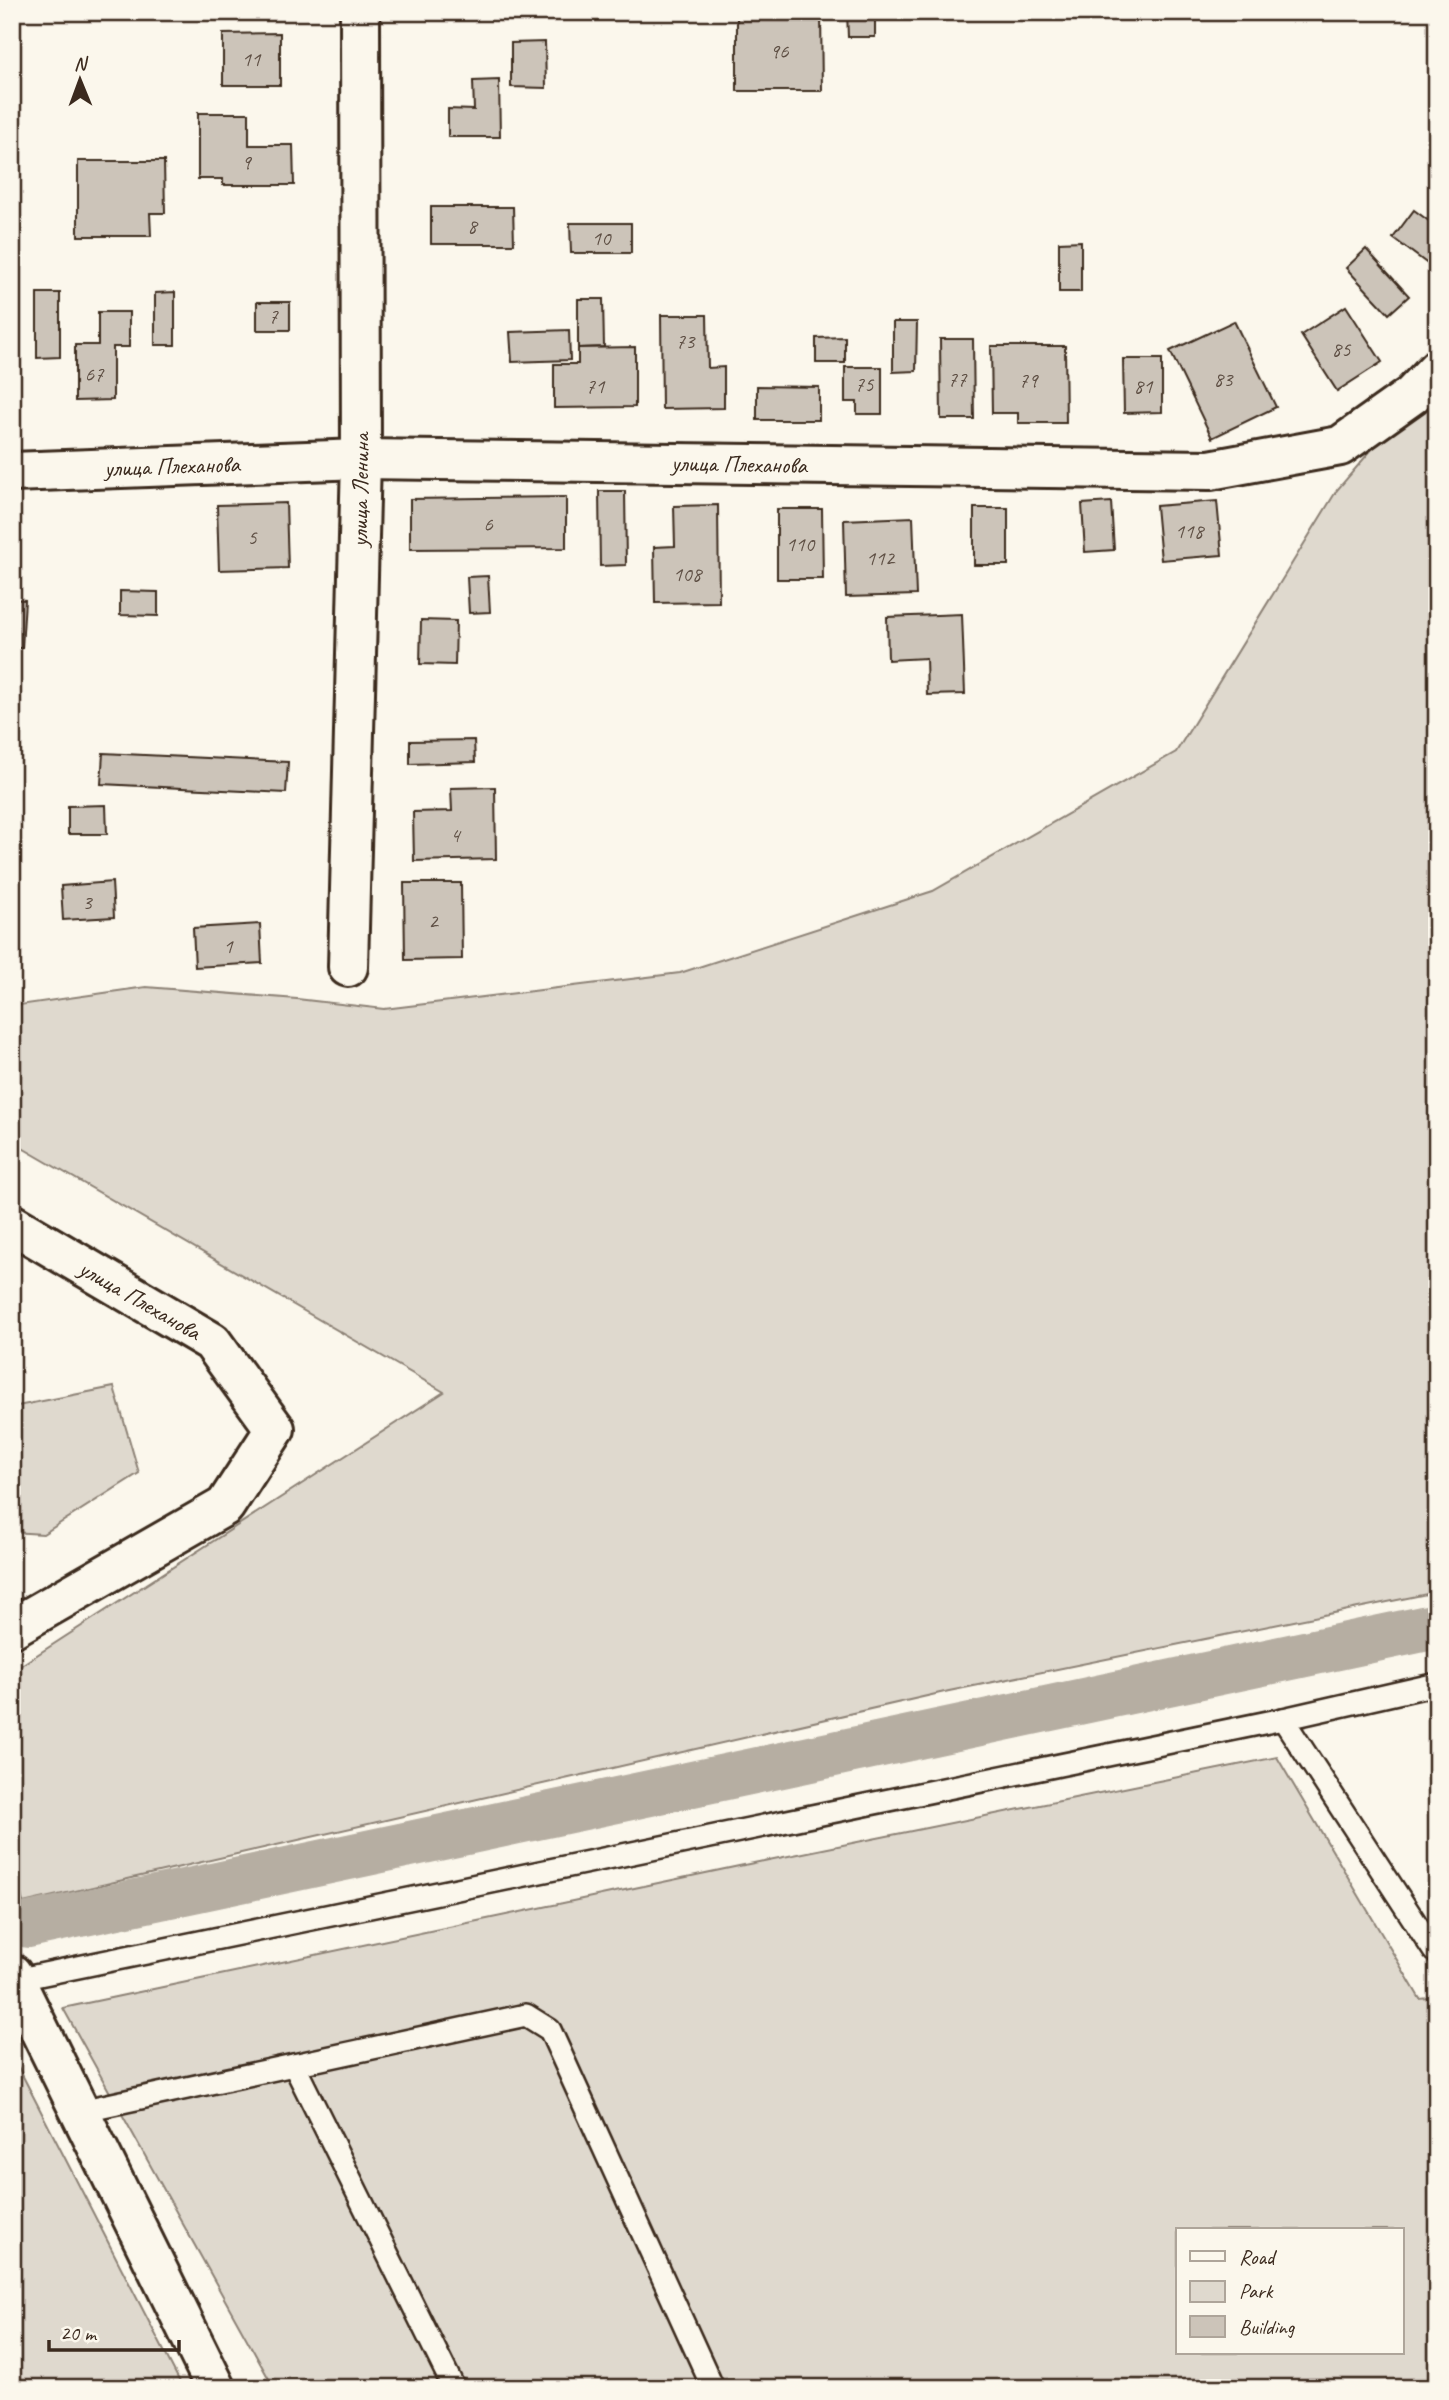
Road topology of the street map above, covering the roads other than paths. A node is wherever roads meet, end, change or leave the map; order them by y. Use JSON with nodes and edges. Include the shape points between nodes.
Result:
{"nodes":[{"id":1,"x":360,"y":12,"type":"edge"},
{"id":2,"x":1437,"y":369,"type":"edge"},
{"id":3,"x":361,"y":459,"type":"junction"},
{"id":4,"x":12,"y":472,"type":"edge"},
{"id":5,"x":348,"y":967,"type":"dead end"},
{"id":6,"x":12,"y":1224,"type":"edge"},
{"id":7,"x":12,"y":1629,"type":"edge"},
{"id":8,"x":1437,"y":1684,"type":"edge"},
{"id":9,"x":1283,"y":1719,"type":"junction"},
{"id":10,"x":1437,"y":1952,"type":"edge"},
{"id":11,"x":14,"y":1977,"type":"edge"},
{"id":12,"x":294,"y":2064,"type":"junction"},
{"id":13,"x":80,"y":2111,"type":"junction"},
{"id":14,"x":216,"y":2388,"type":"edge"},
{"id":15,"x":454,"y":2388,"type":"edge"},
{"id":16,"x":713,"y":2388,"type":"edge"}],
"edges":[{"from":1,"to":3,"type":"street","name":"улица Ленина"},
{"from":2,"to":3,"type":"street","name":"улица Плеханова","via":[[1412,395],[1340,446],[1210,470]]},
{"from":3,"to":4,"type":"street","name":"улица Плеханова"},
{"from":3,"to":5,"type":"street","name":"улица Ленина"},
{"from":6,"to":7,"type":"street","name":"улица Плеханова","via":[[212,1342],[275,1429],[225,1506]]},
{"from":8,"to":9,"type":"lane"},
{"from":9,"to":10,"type":"lane"},
{"from":9,"to":11,"type":"lane"},
{"from":11,"to":13,"type":"street"},
{"from":12,"to":13,"type":"lane"},
{"from":12,"to":15,"type":"lane"},
{"from":12,"to":16,"type":"lane","via":[[526,2015],[550,2030]]},
{"from":13,"to":14,"type":"street"}]}
